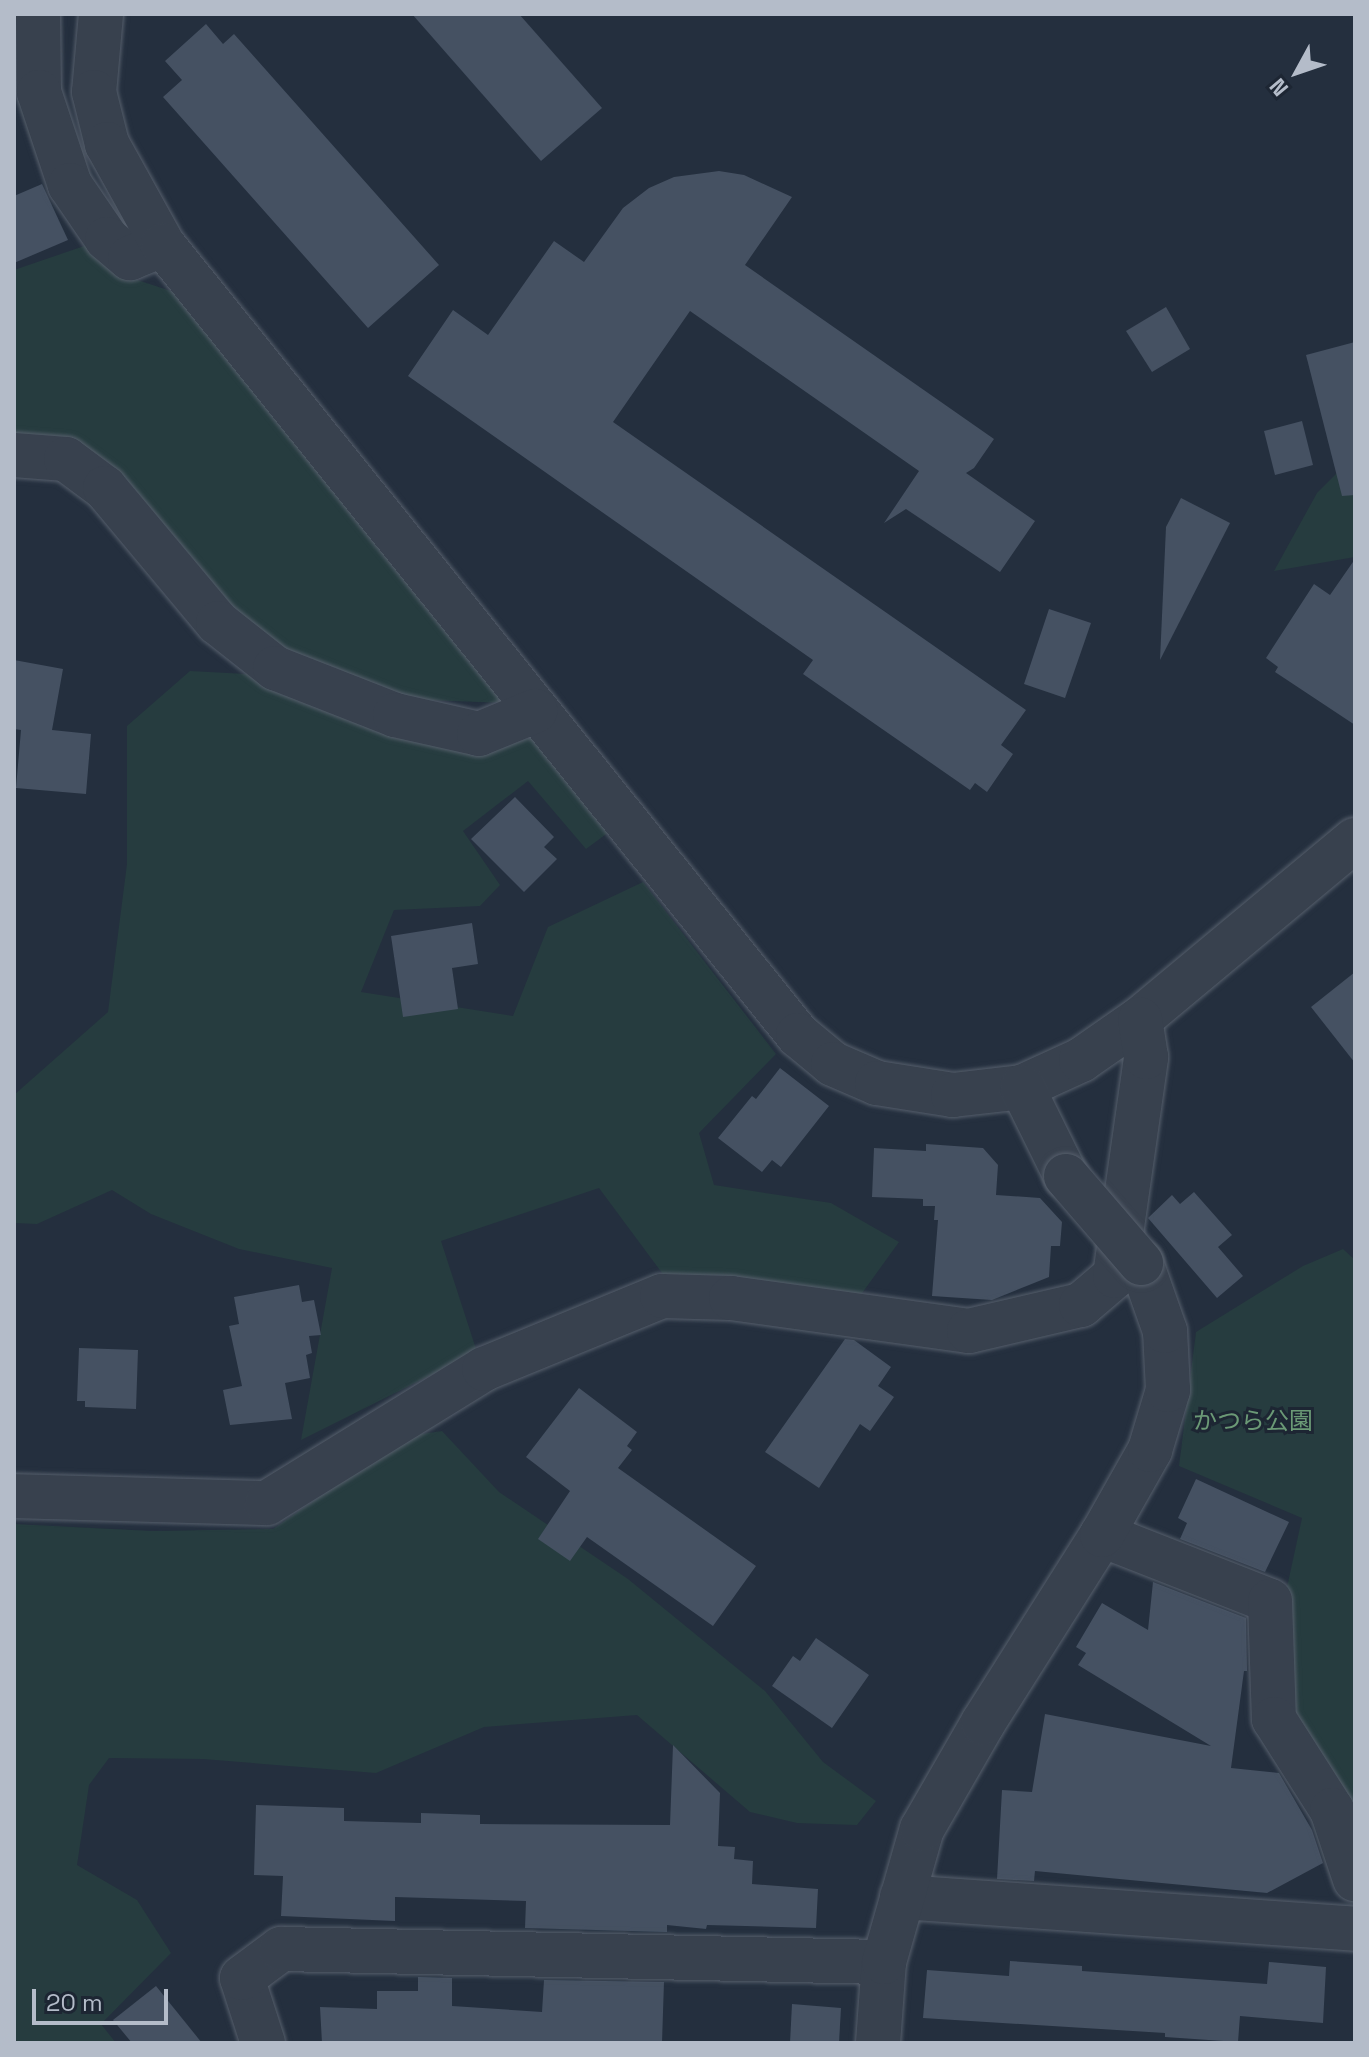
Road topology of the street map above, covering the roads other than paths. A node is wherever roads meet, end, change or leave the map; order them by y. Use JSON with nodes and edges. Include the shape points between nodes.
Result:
{"nodes":[{"id":1,"x":38,"y":14,"type":"edge"},
{"id":2,"x":101,"y":14,"type":"edge"},
{"id":3,"x":163,"y":245,"type":"junction"},
{"id":4,"x":14,"y":455,"type":"edge"},
{"id":5,"x":535,"y":711,"type":"junction"},
{"id":6,"x":1355,"y":840,"type":"edge"},
{"id":7,"x":1140,"y":1019,"type":"junction"},
{"id":8,"x":1022,"y":1087,"type":"junction"},
{"id":9,"x":14,"y":1496,"type":"edge"},
{"id":10,"x":1102,"y":1535,"type":"junction"},
{"id":11,"x":1355,"y":1879,"type":"edge"},
{"id":12,"x":902,"y":1897,"type":"junction"},
{"id":13,"x":1355,"y":1929,"type":"edge"},
{"id":14,"x":884,"y":1962,"type":"junction"},
{"id":15,"x":263,"y":2043,"type":"edge"},
{"id":16,"x":878,"y":2043,"type":"edge"}],
"edges":[{"from":1,"to":3,"type":"street","via":[[39,92],[70,185],[107,239],[130,258]]},
{"from":2,"to":3,"type":"street","via":[[94,92],[107,144]]},
{"from":3,"to":5,"type":"street"},
{"from":4,"to":5,"type":"street","via":[[66,459],[105,488],[218,623],[275,668],[395,715],[479,734]]},
{"from":5,"to":8,"type":"street","via":[[798,1035],[833,1064],[877,1083],[953,1095]]},
{"from":6,"to":7,"type":"street"},
{"from":7,"to":8,"type":"street","via":[[1081,1060]]},
{"from":7,"to":9,"type":"street","via":[[1146,1057],[1115,1276],[1081,1305],[969,1331],[731,1298],[662,1296],[484,1369],[267,1503]]},
{"from":8,"to":10,"type":"street","bridge":true,"via":[[1066,1176],[1141,1263],[1165,1331],[1168,1390],[1150,1450]]},
{"from":10,"to":11,"type":"street","via":[[1270,1601],[1274,1719],[1332,1810]]},
{"from":10,"to":12,"type":"street","via":[[922,1829]]},
{"from":12,"to":13,"type":"street"},
{"from":12,"to":14,"type":"street"},
{"from":14,"to":15,"type":"street","via":[[281,1949],[242,1978]]},
{"from":14,"to":16,"type":"street"}]}
